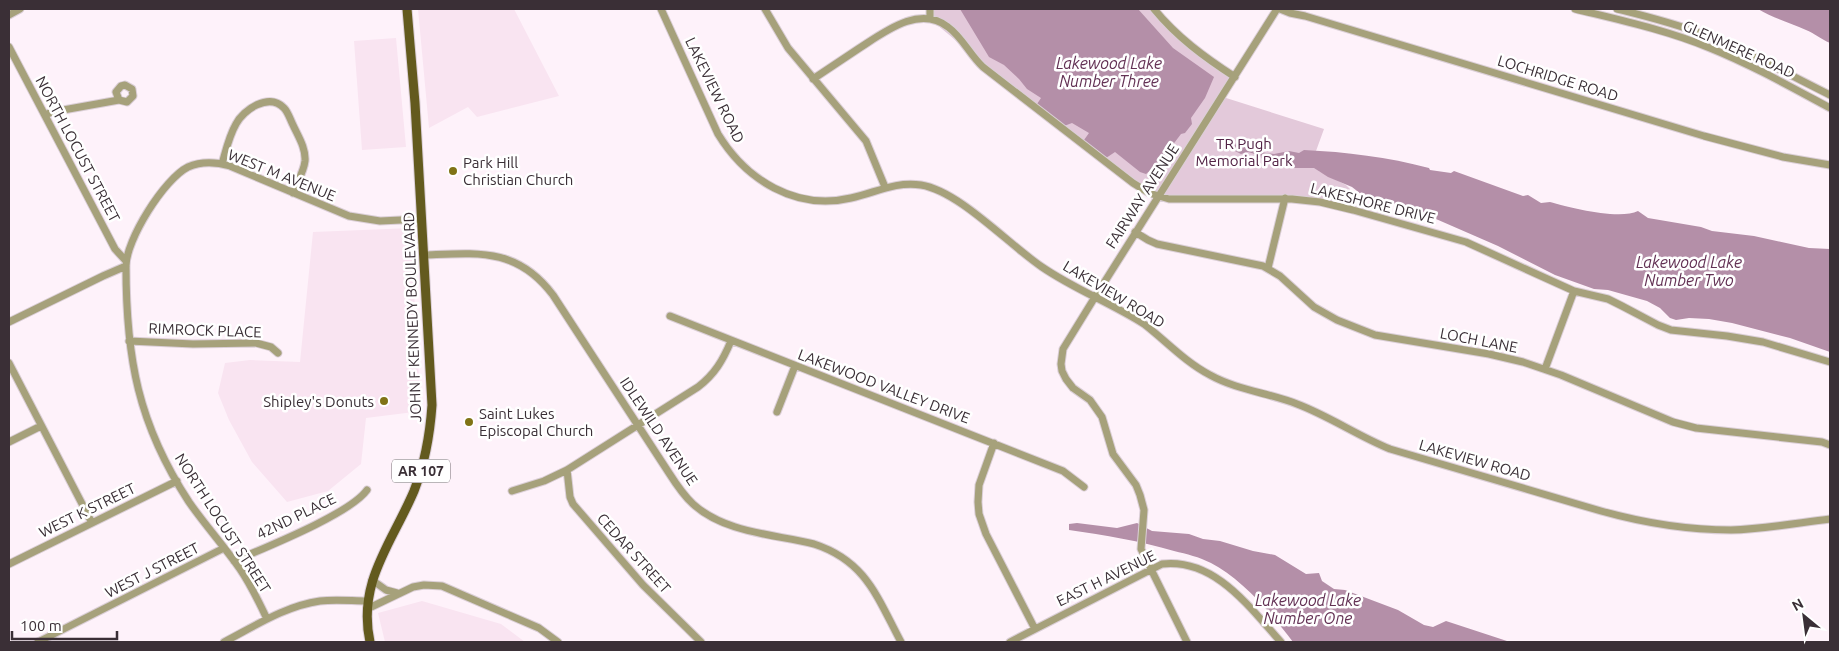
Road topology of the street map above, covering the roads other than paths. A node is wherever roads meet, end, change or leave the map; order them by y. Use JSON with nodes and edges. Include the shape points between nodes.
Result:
{"nodes":[{"id":1,"x":20,"y":9,"type":"edge"},
{"id":2,"x":407,"y":9,"type":"edge"},
{"id":3,"x":660,"y":9,"type":"edge"},
{"id":4,"x":765,"y":9,"type":"edge"},
{"id":5,"x":930,"y":9,"type":"edge"},
{"id":6,"x":1154,"y":9,"type":"edge"},
{"id":7,"x":1279,"y":9,"type":"edge"},
{"id":8,"x":1575,"y":9,"type":"edge"},
{"id":9,"x":1617,"y":9,"type":"edge"},
{"id":10,"x":9,"y":15,"type":"edge"},
{"id":11,"x":930,"y":19,"type":"junction"},
{"id":12,"x":9,"y":47,"type":"edge"},
{"id":13,"x":1235,"y":77,"type":"junction"},
{"id":14,"x":813,"y":79,"type":"junction"},
{"id":15,"x":1830,"y":95,"type":"edge"},
{"id":16,"x":119,"y":100,"type":"dead end"},
{"id":17,"x":1830,"y":108,"type":"edge"},
{"id":18,"x":45,"y":115,"type":"junction"},
{"id":19,"x":222,"y":164,"type":"junction"},
{"id":20,"x":1830,"y":164,"type":"edge"},
{"id":21,"x":885,"y":187,"type":"junction"},
{"id":22,"x":293,"y":193,"type":"junction"},
{"id":23,"x":1158,"y":195,"type":"junction"},
{"id":24,"x":1285,"y":198,"type":"junction"},
{"id":25,"x":422,"y":219,"type":"junction"},
{"id":26,"x":1136,"y":232,"type":"junction"},
{"id":27,"x":424,"y":255,"type":"junction"},
{"id":28,"x":126,"y":264,"type":"junction"},
{"id":29,"x":1268,"y":268,"type":"junction"},
{"id":30,"x":1574,"y":291,"type":"junction"},
{"id":31,"x":1095,"y":297,"type":"junction"},
{"id":32,"x":670,"y":316,"type":"dead end"},
{"id":33,"x":9,"y":322,"type":"edge"},
{"id":34,"x":129,"y":341,"type":"junction"},
{"id":35,"x":731,"y":341,"type":"junction"},
{"id":36,"x":278,"y":353,"type":"dead end"},
{"id":37,"x":1830,"y":362,"type":"edge"},
{"id":38,"x":9,"y":363,"type":"edge"},
{"id":39,"x":795,"y":366,"type":"junction"},
{"id":40,"x":1545,"y":369,"type":"junction"},
{"id":41,"x":778,"y":412,"type":"dead end"},
{"id":42,"x":638,"y":425,"type":"junction"},
{"id":43,"x":41,"y":426,"type":"junction"},
{"id":44,"x":9,"y":442,"type":"edge"},
{"id":45,"x":994,"y":443,"type":"junction"},
{"id":46,"x":1830,"y":446,"type":"edge"},
{"id":47,"x":567,"y":470,"type":"junction"},
{"id":48,"x":177,"y":481,"type":"junction"},
{"id":49,"x":1084,"y":486,"type":"dead end"},
{"id":50,"x":367,"y":490,"type":"dead end"},
{"id":51,"x":512,"y":491,"type":"dead end"},
{"id":52,"x":1830,"y":518,"type":"edge"},
{"id":53,"x":92,"y":523,"type":"junction"},
{"id":54,"x":224,"y":548,"type":"junction"},
{"id":55,"x":234,"y":561,"type":"junction"},
{"id":56,"x":9,"y":564,"type":"edge"},
{"id":57,"x":1150,"y":569,"type":"junction"},
{"id":58,"x":372,"y":580,"type":"junction"},
{"id":59,"x":398,"y":593,"type":"junction"},
{"id":60,"x":367,"y":605,"type":"junction"},
{"id":61,"x":267,"y":619,"type":"junction"},
{"id":62,"x":1035,"y":629,"type":"junction"},
{"id":63,"x":38,"y":642,"type":"edge"},
{"id":64,"x":224,"y":642,"type":"edge"},
{"id":65,"x":370,"y":642,"type":"edge"},
{"id":66,"x":558,"y":642,"type":"edge"},
{"id":67,"x":701,"y":642,"type":"edge"},
{"id":68,"x":901,"y":642,"type":"edge"},
{"id":69,"x":1010,"y":642,"type":"edge"},
{"id":70,"x":1187,"y":642,"type":"edge"},
{"id":71,"x":1281,"y":642,"type":"edge"}],
"edges":[{"from":1,"to":10,"type":"street"},
{"from":2,"to":25,"type":"main road","name":"JOHN F KENNEDY BOULEVARD","number":"AR 107"},
{"from":3,"to":21,"type":"street","name":"LAKEVIEW ROAD","via":[[718,134],[733,156],[756,177],[779,191],[816,200],[850,199]]},
{"from":4,"to":14,"type":"street","via":[[788,48]]},
{"from":5,"to":11,"type":"street"},
{"from":6,"to":13,"type":"street","via":[[1183,41]]},
{"from":7,"to":13,"type":"street","name":"FAIRWAY AVENUE"},
{"from":7,"to":20,"type":"street","name":"LOCHRIDGE ROAD","via":[[1712,139],[1783,157]]},
{"from":8,"to":17,"type":"street","name":"GLENMERE ROAD","via":[[1659,30],[1710,48]]},
{"from":9,"to":15,"type":"street","name":"GLENMERE ROAD","via":[[1702,34]]},
{"from":11,"to":14,"type":"street","via":[[895,26]]},
{"from":11,"to":23,"type":"street","name":"LAKESHORE DRIVE","via":[[948,26],[983,68],[1138,186]]},
{"from":12,"to":18,"type":"street","name":"NORTH LOCUST STREET"},
{"from":13,"to":23,"type":"street","name":"FAIRWAY AVENUE"},
{"from":14,"to":21,"type":"street","via":[[866,141]]},
{"from":16,"to":18,"type":"street"},
{"from":18,"to":28,"type":"street","name":"NORTH LOCUST STREET","via":[[115,249]]},
{"from":19,"to":22,"type":"street","name":"WEST M AVENUE"},
{"from":19,"to":22,"type":"street","via":[[240,117],[256,105],[265,102],[278,104],[289,116],[304,152],[304,167]]},
{"from":19,"to":28,"type":"street","name":"WEST M AVENUE","via":[[200,163],[174,178],[138,228]]},
{"from":21,"to":31,"type":"street","name":"LAKEVIEW ROAD","via":[[921,185],[958,200],[1022,253]]},
{"from":22,"to":25,"type":"street","name":"WEST M AVENUE","via":[[361,219]]},
{"from":23,"to":24,"type":"street","name":"LAKESHORE DRIVE","via":[[1184,200]]},
{"from":23,"to":26,"type":"street","name":"FAIRWAY AVENUE"},
{"from":24,"to":29,"type":"street"},
{"from":24,"to":30,"type":"street","name":"LAKESHORE DRIVE","via":[[1320,202],[1440,234],[1489,251]]},
{"from":25,"to":27,"type":"main road","name":"JOHN F KENNEDY BOULEVARD","number":"AR 107"},
{"from":26,"to":29,"type":"street","name":"LOCH LANE","via":[[1157,244]]},
{"from":26,"to":31,"type":"street","name":"FAIRWAY AVENUE"},
{"from":27,"to":42,"type":"street","name":"IDLEWILD AVENUE","via":[[493,255],[515,263],[535,276],[553,296]]},
{"from":27,"to":58,"type":"main road","name":"JOHN F KENNEDY BOULEVARD","number":"AR 107","via":[[432,405],[428,441],[414,489]]},
{"from":28,"to":33,"type":"street"},
{"from":28,"to":34,"type":"street","name":"NORTH LOCUST STREET"},
{"from":29,"to":40,"type":"street","name":"LOCH LANE","via":[[1314,307],[1354,328],[1490,354]]},
{"from":30,"to":37,"type":"street","name":"LAKESHORE DRIVE","via":[[1608,300],[1671,330],[1763,342]]},
{"from":30,"to":40,"type":"street"},
{"from":31,"to":52,"type":"street","name":"LAKEVIEW ROAD","via":[[1144,324],[1185,359],[1211,376],[1299,404],[1390,449],[1601,511],[1668,526],[1732,530]]},
{"from":31,"to":57,"type":"street","name":"FAIRWAY AVENUE","via":[[1063,349],[1062,371],[1073,388],[1090,400],[1102,417],[1113,454],[1136,485],[1144,510],[1140,544]]},
{"from":32,"to":35,"type":"street","name":"LAKEWOOD VALLEY DRIVE"},
{"from":34,"to":36,"type":"street","name":"RIMROCK PLACE","via":[[256,343],[271,347]]},
{"from":34,"to":48,"type":"street","name":"NORTH LOCUST STREET","via":[[144,411],[155,441]]},
{"from":35,"to":39,"type":"street","name":"LAKEWOOD VALLEY DRIVE"},
{"from":35,"to":42,"type":"street","via":[[721,363],[707,380]]},
{"from":38,"to":43,"type":"street"},
{"from":39,"to":41,"type":"street"},
{"from":39,"to":45,"type":"street","name":"LAKEWOOD VALLEY DRIVE"},
{"from":40,"to":46,"type":"street","name":"LOCH LANE","via":[[1672,422],[1696,428],[1822,442]]},
{"from":42,"to":47,"type":"street"},
{"from":42,"to":68,"type":"street","name":"IDLEWILD AVENUE","via":[[681,491],[706,514],[741,529],[827,548],[852,564],[869,582]]},
{"from":43,"to":44,"type":"street"},
{"from":43,"to":53,"type":"street"},
{"from":45,"to":49,"type":"street","name":"LAKEWOOD VALLEY DRIVE","via":[[1063,470]]},
{"from":45,"to":62,"type":"street","via":[[979,485],[979,514]]},
{"from":47,"to":51,"type":"street"},
{"from":47,"to":67,"type":"street","name":"CEDAR STREET","via":[[573,504],[643,586]]},
{"from":48,"to":53,"type":"street","name":"WEST K STREET"},
{"from":48,"to":54,"type":"street","name":"NORTH LOCUST STREET"},
{"from":50,"to":55,"type":"street","name":"42ND PLACE","via":[[359,499],[321,521]]},
{"from":53,"to":56,"type":"street","name":"WEST K STREET"},
{"from":54,"to":55,"type":"street","name":"NORTH LOCUST STREET"},
{"from":54,"to":63,"type":"street","name":"WEST J STREET"},
{"from":55,"to":61,"type":"street","name":"NORTH LOCUST STREET"},
{"from":57,"to":62,"type":"street","name":"EAST H AVENUE"},
{"from":57,"to":70,"type":"street"},
{"from":57,"to":71,"type":"street","name":"EAST H AVENUE","via":[[1167,563],[1196,567],[1214,576],[1240,598]]},
{"from":58,"to":59,"type":"street","via":[[386,590]]},
{"from":58,"to":60,"type":"main road","name":"JOHN F KENNEDY BOULEVARD","number":"AR 107"},
{"from":59,"to":60,"type":"street"},
{"from":59,"to":66,"type":"street","via":[[424,585],[448,588],[539,628]]},
{"from":60,"to":61,"type":"street","via":[[321,601],[290,608]]},
{"from":60,"to":65,"type":"main road","name":"JOHN F KENNEDY BOULEVARD","number":"AR 107"},
{"from":61,"to":64,"type":"street"},
{"from":62,"to":69,"type":"street","name":"EAST H AVENUE"}]}
